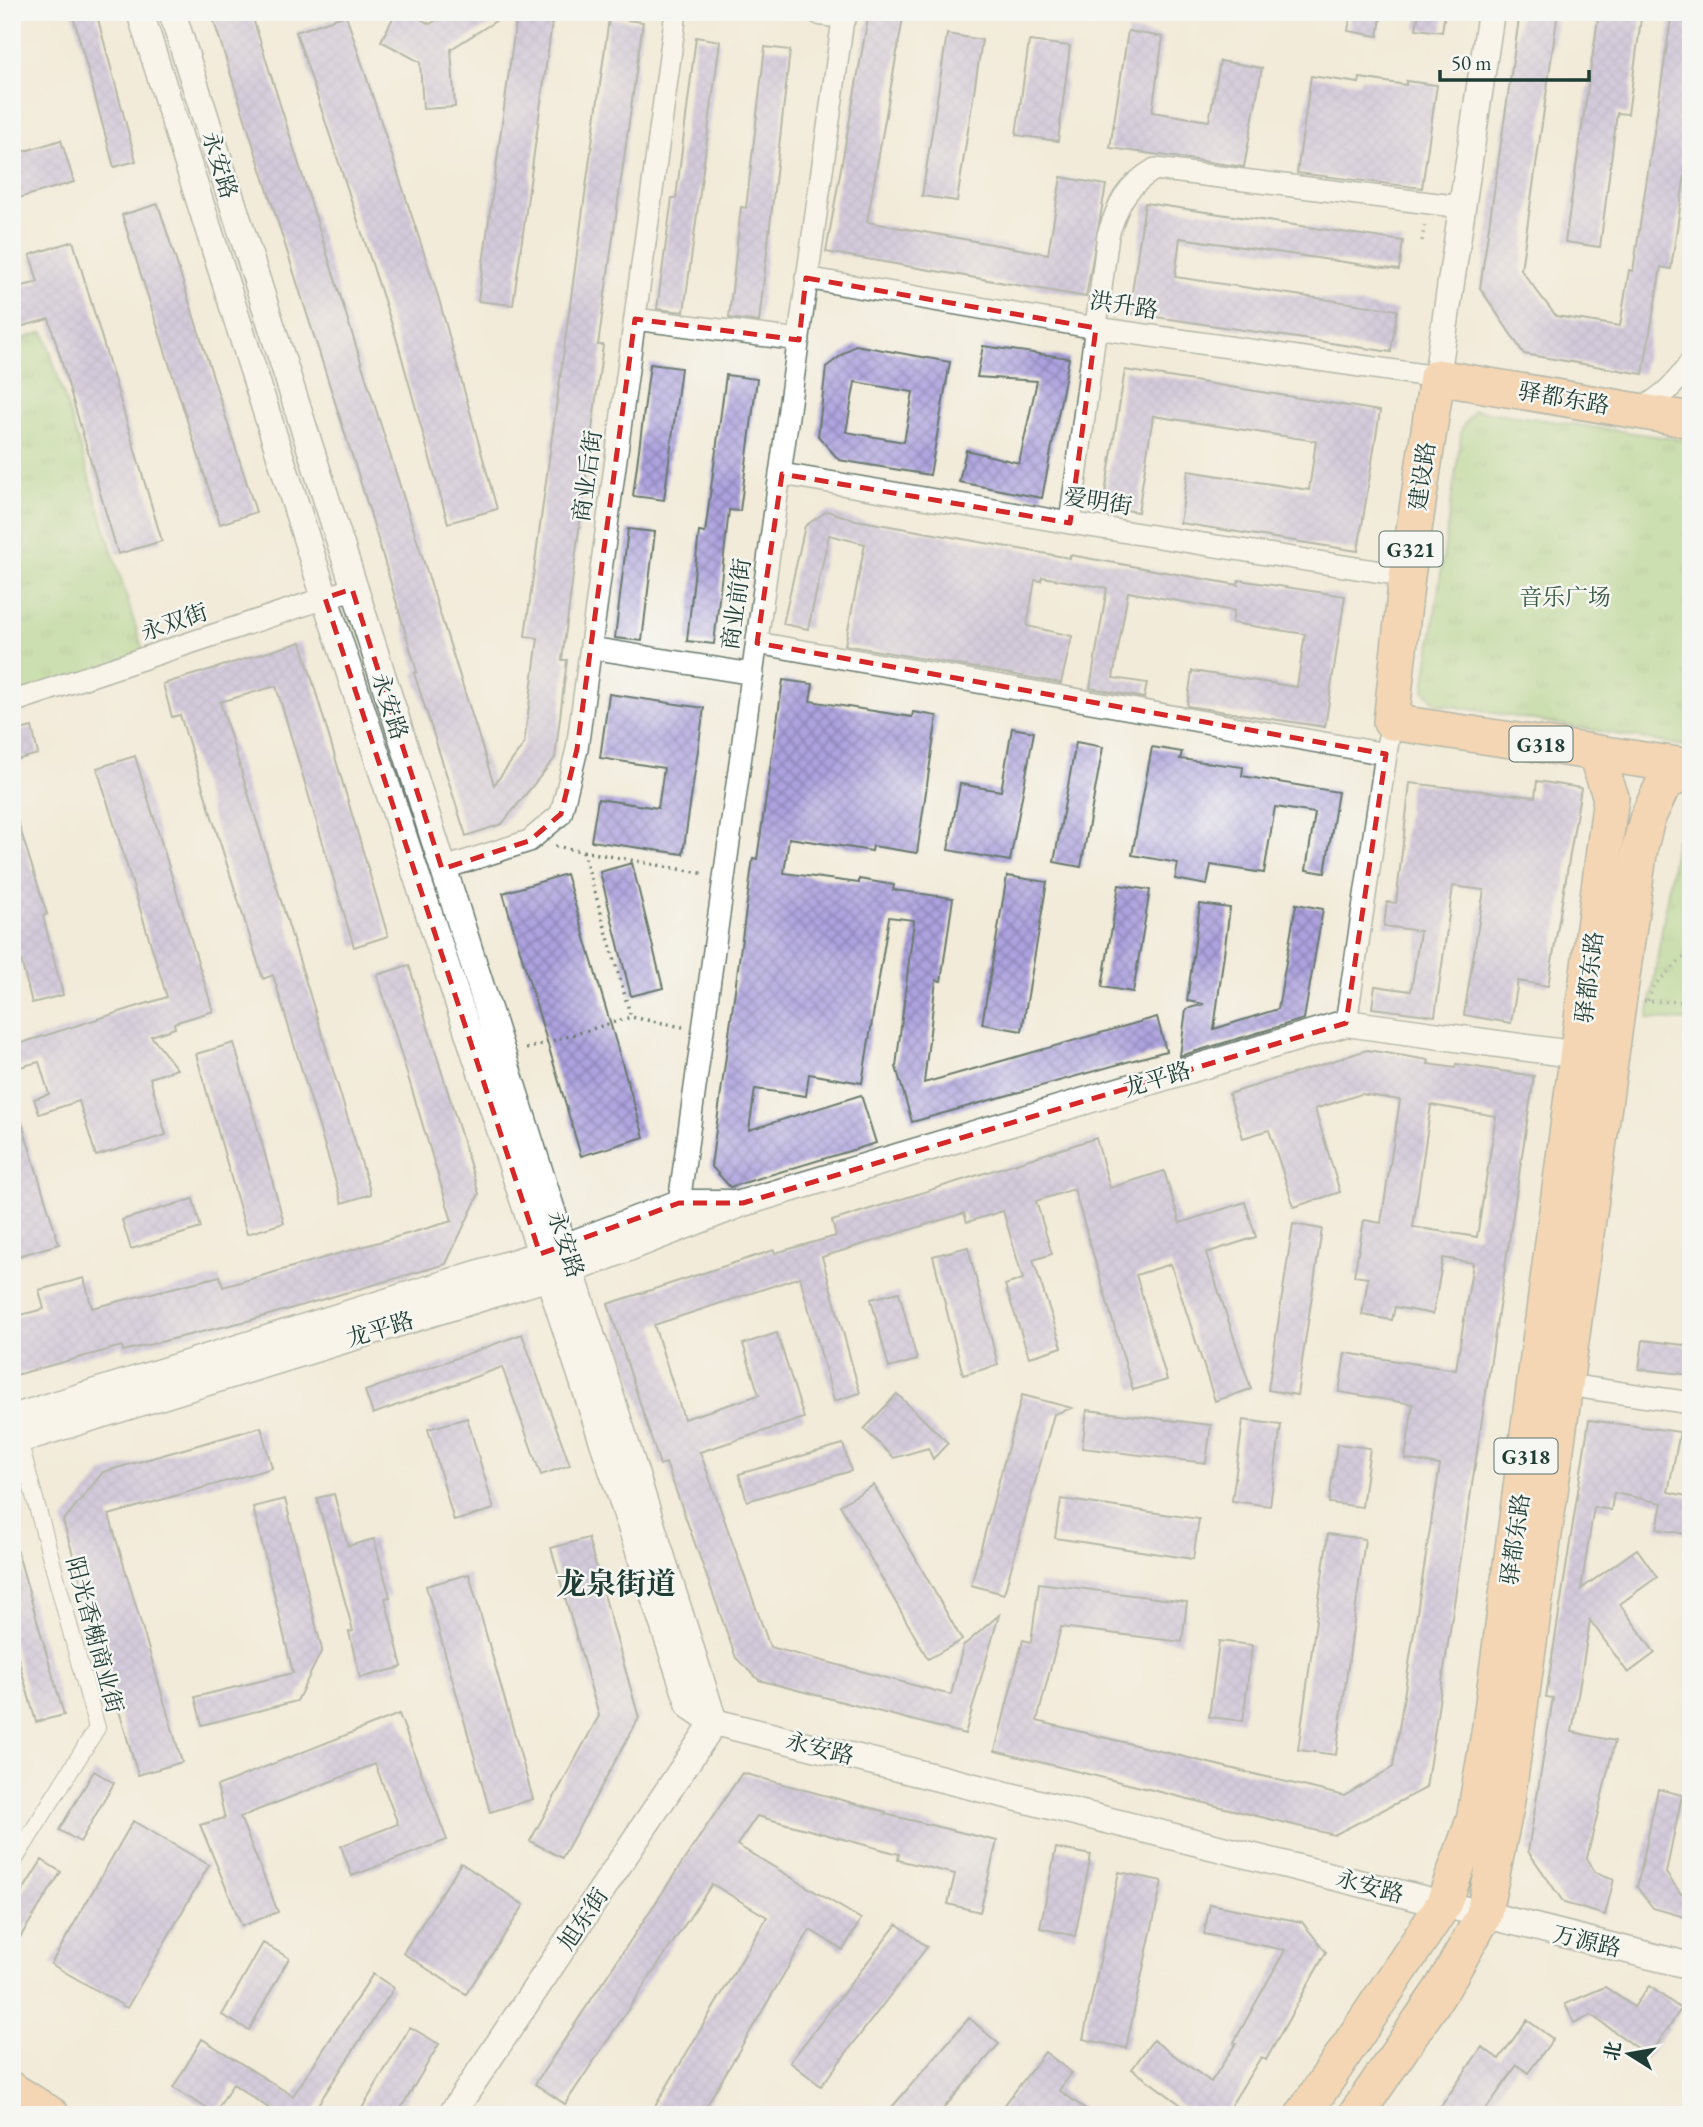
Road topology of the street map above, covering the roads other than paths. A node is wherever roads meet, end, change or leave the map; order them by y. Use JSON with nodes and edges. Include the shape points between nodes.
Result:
{"nodes":[{"id":1,"x":140,"y":12,"type":"edge"},
{"id":2,"x":172,"y":12,"type":"edge"},
{"id":3,"x":676,"y":12,"type":"edge"},
{"id":4,"x":1491,"y":12,"type":"edge"},
{"id":5,"x":836,"y":13,"type":"edge"},
{"id":6,"x":1462,"y":206,"type":"junction"},
{"id":7,"x":806,"y":278,"type":"junction"},
{"id":8,"x":635,"y":319,"type":"junction"},
{"id":9,"x":1096,"y":328,"type":"junction"},
{"id":10,"x":799,"y":340,"type":"junction"},
{"id":11,"x":1691,"y":361,"type":"edge"},
{"id":12,"x":1437,"y":377,"type":"junction"},
{"id":13,"x":1637,"y":411,"type":"junction"},
{"id":14,"x":1691,"y":420,"type":"edge"},
{"id":15,"x":782,"y":474,"type":"junction"},
{"id":16,"x":1070,"y":523,"type":"junction"},
{"id":17,"x":1407,"y":576,"type":"junction"},
{"id":18,"x":352,"y":589,"type":"junction"},
{"id":19,"x":325,"y":598,"type":"junction"},
{"id":20,"x":757,"y":643,"type":"junction"},
{"id":21,"x":591,"y":648,"type":"junction"},
{"id":22,"x":753,"y":674,"type":"junction"},
{"id":23,"x":12,"y":702,"type":"edge"},
{"id":24,"x":1389,"y":738,"type":"junction"},
{"id":25,"x":1595,"y":753,"type":"junction"},
{"id":26,"x":1691,"y":769,"type":"edge"},
{"id":27,"x":442,"y":869,"type":"junction"},
{"id":28,"x":1346,"y":1023,"type":"junction"},
{"id":29,"x":1579,"y":1055,"type":"junction"},
{"id":30,"x":679,"y":1203,"type":"junction"},
{"id":31,"x":743,"y":1203,"type":"junction"},
{"id":32,"x":571,"y":1257,"type":"junction"},
{"id":33,"x":545,"y":1266,"type":"junction"},
{"id":34,"x":1567,"y":1385,"type":"junction"},
{"id":35,"x":1691,"y":1403,"type":"edge"},
{"id":36,"x":14,"y":1433,"type":"edge"},
{"id":37,"x":714,"y":1722,"type":"junction"},
{"id":38,"x":12,"y":1864,"type":"edge"},
{"id":39,"x":1443,"y":1905,"type":"junction"},
{"id":40,"x":1483,"y":1917,"type":"junction"},
{"id":41,"x":1691,"y":1966,"type":"edge"},
{"id":42,"x":12,"y":2089,"type":"edge"},
{"id":43,"x":53,"y":2115,"type":"edge"},
{"id":44,"x":451,"y":2115,"type":"edge"},
{"id":45,"x":1303,"y":2115,"type":"edge"},
{"id":46,"x":1356,"y":2115,"type":"edge"}],
"edges":[{"from":1,"to":19,"type":"street"},
{"from":2,"to":18,"type":"street","name":"永安路"},
{"from":3,"to":8,"type":"street","name":"商业后街"},
{"from":4,"to":6,"type":"street","name":"建设路"},
{"from":5,"to":7,"type":"street","name":"商业前街"},
{"from":6,"to":9,"type":"street","via":[[1155,169],[1133,182],[1118,204],[1108,235]]},
{"from":6,"to":12,"type":"street","name":"建设路"},
{"from":7,"to":9,"type":"street","name":"洪升路"},
{"from":7,"to":10,"type":"street","name":"商业前街"},
{"from":8,"to":10,"type":"street"},
{"from":8,"to":21,"type":"street","name":"商业后街"},
{"from":9,"to":12,"type":"street","name":"洪升路"},
{"from":9,"to":16,"type":"street"},
{"from":10,"to":15,"type":"street","name":"商业前街"},
{"from":11,"to":13,"type":"street","via":[[1660,398]]},
{"from":12,"to":13,"type":"highway","name":"驿都东路"},
{"from":12,"to":17,"type":"highway","name":"建设路","number":"G321"},
{"from":13,"to":14,"type":"highway","name":"驿都东路"},
{"from":15,"to":16,"type":"street","name":"爱明街"},
{"from":15,"to":20,"type":"street","name":"商业前街"},
{"from":16,"to":17,"type":"street","name":"爱明街"},
{"from":17,"to":24,"type":"highway","name":"建设路","number":"G321"},
{"from":18,"to":19,"type":"street","name":"永双街"},
{"from":18,"to":27,"type":"street","name":"永安路"},
{"from":19,"to":23,"type":"street","name":"永双街"},
{"from":19,"to":33,"type":"street"},
{"from":20,"to":22,"type":"street","name":"商业前街"},
{"from":20,"to":24,"type":"street"},
{"from":21,"to":22,"type":"street"},
{"from":21,"to":27,"type":"street","name":"商业后街","via":[[577,749],[561,814],[529,841]]},
{"from":22,"to":30,"type":"street","name":"商业前街"},
{"from":24,"to":25,"type":"highway","name":"驿都东路","number":"G318"},
{"from":24,"to":28,"type":"street","name":"建设路"},
{"from":25,"to":26,"type":"highway","name":"驿都东路","number":"G318"},
{"from":25,"to":29,"type":"highway","name":"驿都东路","number":"G318","via":[[1611,797]]},
{"from":26,"to":34,"type":"highway","name":"驿都东路","number":"G318","via":[[1664,783],[1640,847],[1634,1001]]},
{"from":27,"to":32,"type":"street","name":"永安路"},
{"from":28,"to":29,"type":"street","name":"龙平路"},
{"from":28,"to":31,"type":"street","name":"龙平路"},
{"from":29,"to":39,"type":"highway","name":"驿都东路","number":"G318","via":[[1489,1732],[1474,1820]]},
{"from":30,"to":31,"type":"street","name":"龙平路"},
{"from":30,"to":32,"type":"street","name":"龙平路"},
{"from":31,"to":32,"type":"street","name":"龙平路"},
{"from":32,"to":33,"type":"street","name":"龙平路"},
{"from":32,"to":37,"type":"street","name":"永安路"},
{"from":33,"to":36,"type":"street","name":"龙平路"},
{"from":33,"to":37,"type":"street","via":[[690,1706]]},
{"from":34,"to":35,"type":"street"},
{"from":34,"to":40,"type":"highway","name":"驿都东路","number":"G318","via":[[1506,1807]]},
{"from":36,"to":38,"type":"street","name":"阳光香榭商业街","via":[[97,1728]]},
{"from":37,"to":39,"type":"street","name":"永安路"},
{"from":37,"to":44,"type":"street","name":"旭东街"},
{"from":39,"to":40,"type":"street","name":"永安路"},
{"from":39,"to":45,"type":"highway","name":"驿都东路","number":"G318"},
{"from":40,"to":41,"type":"street","name":"万源路"},
{"from":40,"to":46,"type":"highway","name":"驿都东路","number":"G318","via":[[1443,1987]]},
{"from":42,"to":43,"type":"main road"}]}
